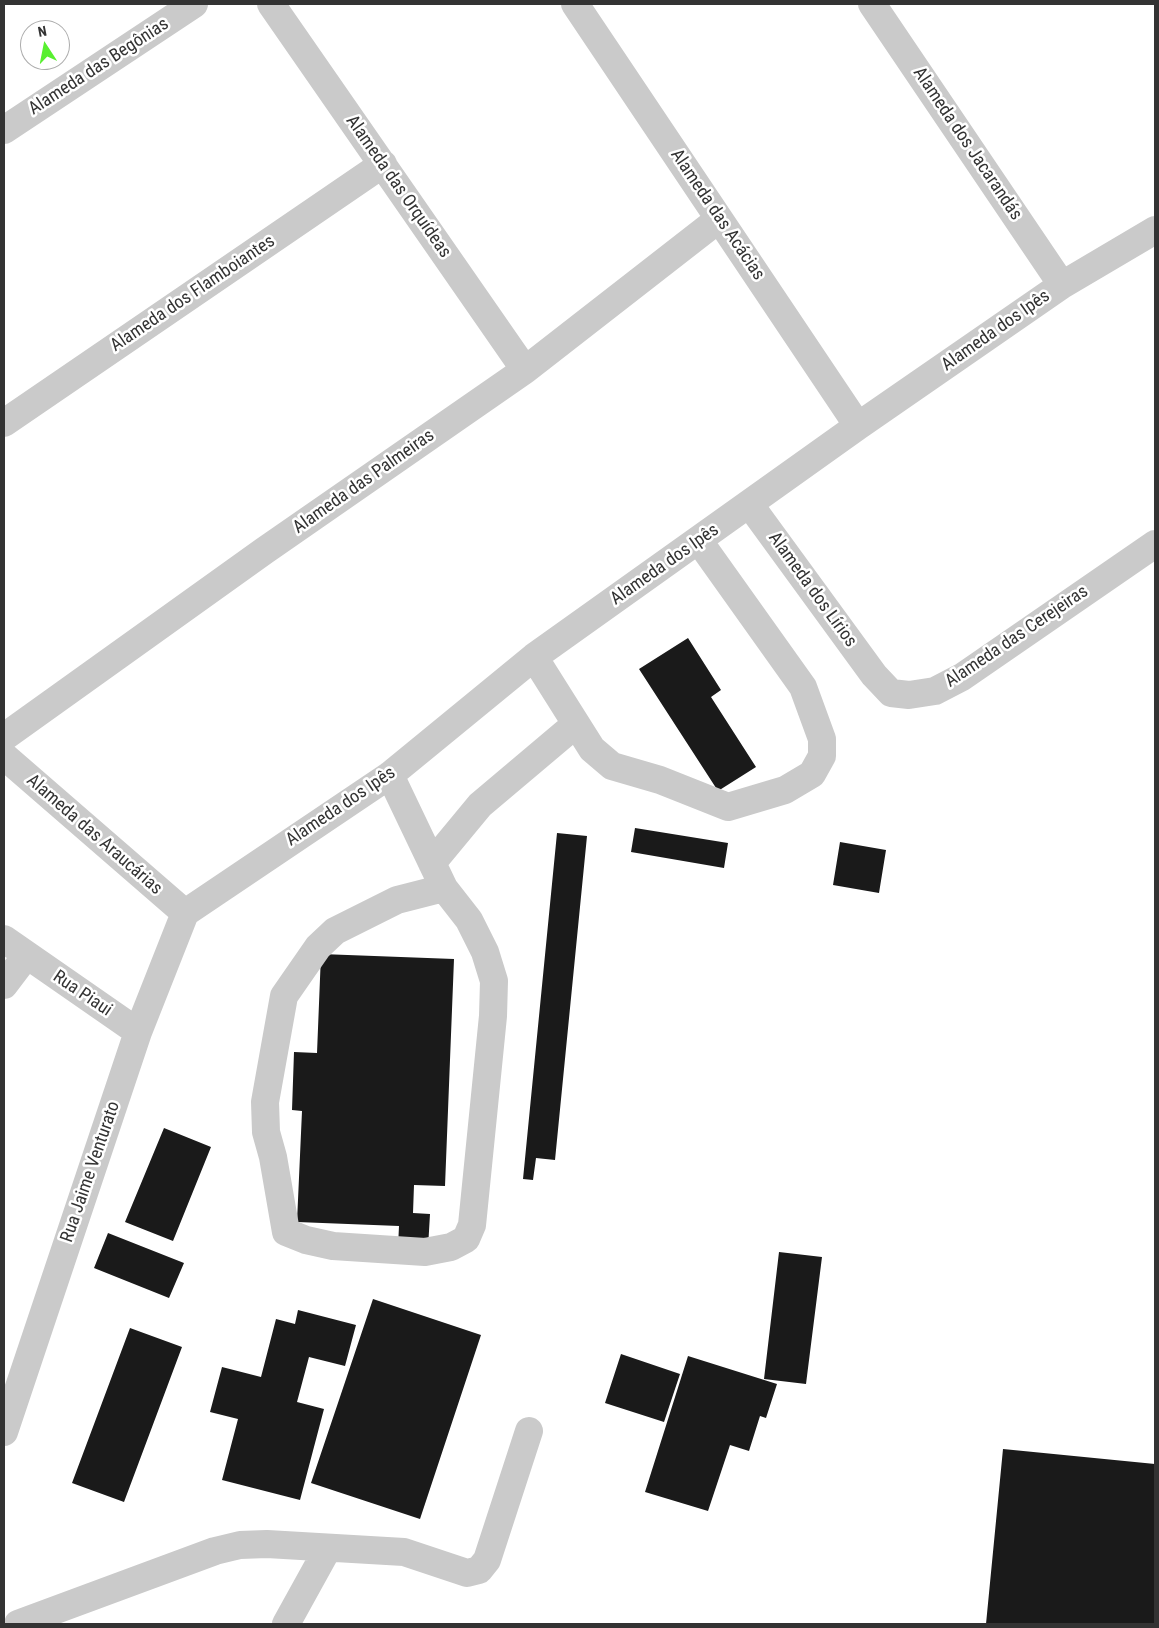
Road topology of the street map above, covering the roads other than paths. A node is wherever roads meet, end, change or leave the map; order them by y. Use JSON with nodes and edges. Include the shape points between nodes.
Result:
{"nodes":[{"id":1,"x":194,"y":4,"type":"edge"},
{"id":2,"x":271,"y":4,"type":"edge"},
{"id":3,"x":575,"y":4,"type":"edge"},
{"id":4,"x":872,"y":4,"type":"edge"},
{"id":5,"x":4,"y":130,"type":"edge"},
{"id":6,"x":383,"y":164,"type":"junction"},
{"id":7,"x":719,"y":219,"type":"junction"},
{"id":8,"x":1155,"y":230,"type":"edge"},
{"id":9,"x":1062,"y":285,"type":"junction"},
{"id":10,"x":525,"y":370,"type":"junction"},
{"id":11,"x":4,"y":423,"type":"edge"},
{"id":12,"x":858,"y":426,"type":"junction"},
{"id":13,"x":750,"y":505,"type":"junction"},
{"id":14,"x":699,"y":541,"type":"junction"},
{"id":15,"x":1155,"y":544,"type":"edge"},
{"id":16,"x":534,"y":657,"type":"junction"},
{"id":17,"x":874,"y":675,"type":"joint"},
{"id":18,"x":576,"y":724,"type":"junction"},
{"id":19,"x":4,"y":737,"type":"edge"},
{"id":20,"x":4,"y":756,"type":"edge"},
{"id":21,"x":390,"y":775,"type":"junction"},
{"id":22,"x":432,"y":864,"type":"junction"},
{"id":23,"x":444,"y":888,"type":"junction"},
{"id":24,"x":185,"y":913,"type":"junction"},
{"id":25,"x":4,"y":940,"type":"edge"},
{"id":26,"x":26,"y":956,"type":"junction"},
{"id":27,"x":4,"y":985,"type":"edge"},
{"id":28,"x":138,"y":1032,"type":"junction"},
{"id":29,"x":529,"y":1431,"type":"dead end"},
{"id":30,"x":4,"y":1432,"type":"edge"},
{"id":31,"x":328,"y":1548,"type":"junction"},
{"id":32,"x":18,"y":1624,"type":"edge"},
{"id":33,"x":286,"y":1624,"type":"edge"}],
"edges":[{"from":1,"to":5,"type":"street","name":"Alameda das Begônias"},
{"from":2,"to":6,"type":"street","name":"Alameda das Orquídeas"},
{"from":3,"to":7,"type":"street","name":"Alameda das Acácias"},
{"from":4,"to":9,"type":"street","name":"Alameda dos Jacarandás"},
{"from":6,"to":10,"type":"street","name":"Alameda das Orquídeas"},
{"from":6,"to":11,"type":"street","name":"Alameda dos Flamboiantes"},
{"from":7,"to":10,"type":"street","name":"Alameda das Palmeiras"},
{"from":7,"to":12,"type":"street","name":"Alameda das Acácias"},
{"from":8,"to":9,"type":"street","name":"Alameda dos Ipês"},
{"from":9,"to":12,"type":"street","name":"Alameda dos Ipês"},
{"from":10,"to":19,"type":"street","name":"Alameda das Palmeiras"},
{"from":12,"to":13,"type":"street","name":"Alameda dos Ipês"},
{"from":13,"to":14,"type":"street","name":"Alameda dos Ipês"},
{"from":13,"to":17,"type":"street","name":"Alameda dos Lírios"},
{"from":14,"to":16,"type":"street","name":"Alameda dos Ipês"},
{"from":14,"to":18,"type":"street","via":[[803,687],[822,739],[822,756],[812,774],[785,790],[728,807],[660,780],[612,766],[592,749]]},
{"from":15,"to":17,"type":"street","name":"Alameda das Cerejeiras","via":[[962,677],[935,691],[909,695],[891,693]]},
{"from":16,"to":18,"type":"street"},
{"from":16,"to":21,"type":"street","name":"Alameda dos Ipês"},
{"from":18,"to":22,"type":"street","via":[[480,805]]},
{"from":20,"to":24,"type":"street","name":"Alameda das Araucárias"},
{"from":21,"to":22,"type":"street"},
{"from":21,"to":24,"type":"street","name":"Alameda dos Ipês"},
{"from":22,"to":23,"type":"street"},
{"from":23,"to":23,"type":"street","via":[[397,900],[335,931],[318,946],[284,996],[265,1102],[266,1132],[286,1232],[333,1246],[425,1252],[451,1247],[466,1239],[472,1225],[494,1016],[494,981],[485,952],[469,920]]},
{"from":24,"to":28,"type":"street","name":"Rua Jaime Venturato"},
{"from":25,"to":26,"type":"street","name":"Rua Piaui"},
{"from":26,"to":27,"type":"street"},
{"from":26,"to":28,"type":"street","name":"Rua Piaui"},
{"from":28,"to":30,"type":"street","name":"Rua Jaime Venturato"},
{"from":29,"to":31,"type":"street","via":[[487,1560],[480,1570],[467,1573],[404,1552]]},
{"from":31,"to":32,"type":"street","via":[[240,1545],[215,1551]]},
{"from":31,"to":33,"type":"street"}]}
